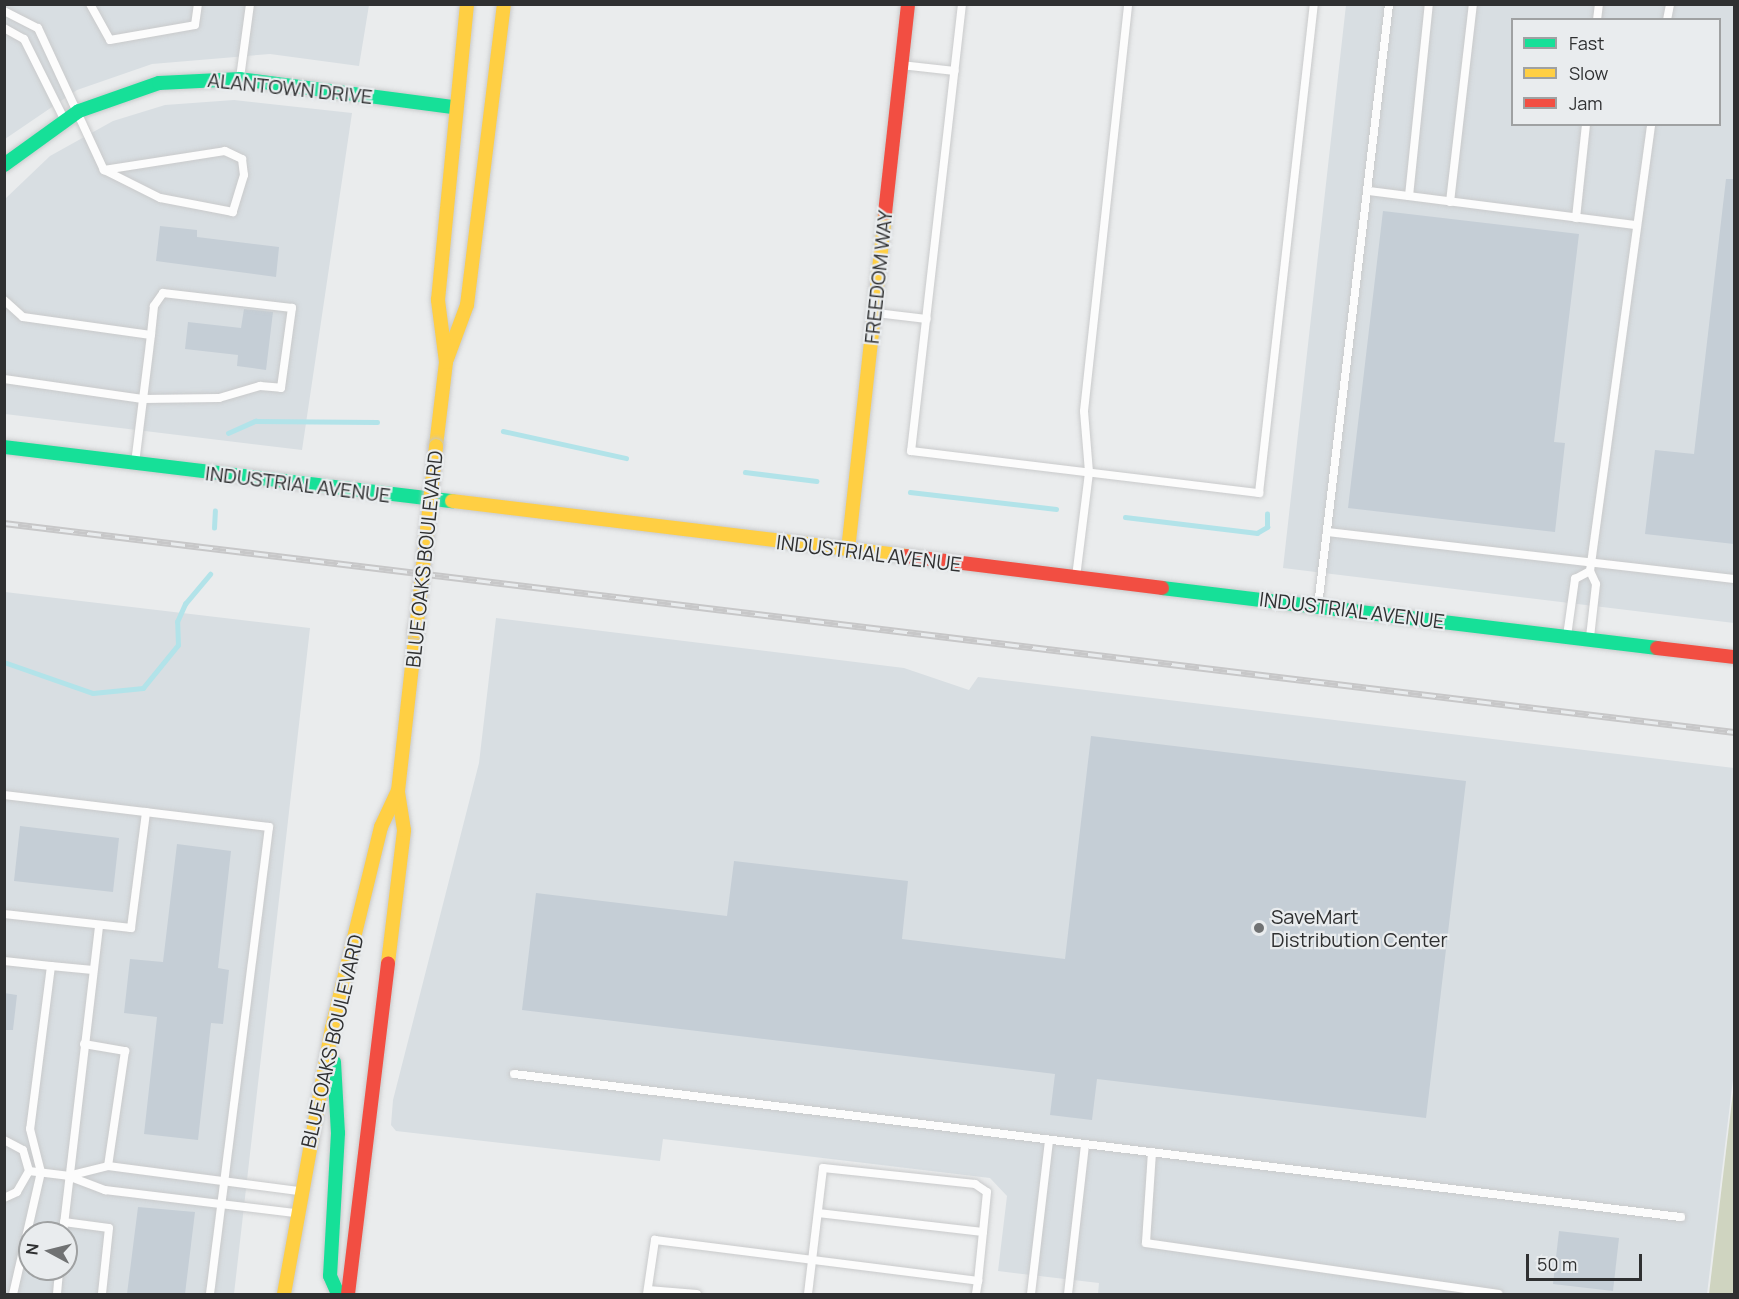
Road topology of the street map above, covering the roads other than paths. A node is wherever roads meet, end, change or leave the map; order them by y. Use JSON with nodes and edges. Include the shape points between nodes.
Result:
{"nodes":[{"id":1,"x":90,"y":4,"type":"edge"},
{"id":2,"x":198,"y":4,"type":"edge"},
{"id":3,"x":250,"y":4,"type":"edge"},
{"id":4,"x":467,"y":4,"type":"edge"},
{"id":5,"x":504,"y":4,"type":"edge"},
{"id":6,"x":908,"y":4,"type":"edge"},
{"id":7,"x":962,"y":4,"type":"edge"},
{"id":8,"x":1128,"y":4,"type":"edge"},
{"id":9,"x":1314,"y":4,"type":"edge"},
{"id":10,"x":1389,"y":4,"type":"edge"},
{"id":11,"x":1430,"y":4,"type":"edge"},
{"id":12,"x":1473,"y":4,"type":"edge"},
{"id":13,"x":4,"y":11,"type":"edge"},
{"id":14,"x":4,"y":28,"type":"edge"},
{"id":15,"x":901,"y":65,"type":"junction"},
{"id":16,"x":955,"y":71,"type":"junction"},
{"id":17,"x":240,"y":78,"type":"junction"},
{"id":18,"x":453,"y":107,"type":"junction"},
{"id":19,"x":78,"y":111,"type":"junction"},
{"id":20,"x":64,"y":119,"type":"junction"},
{"id":21,"x":1586,"y":126,"type":"edge"},
{"id":22,"x":1651,"y":126,"type":"edge"},
{"id":23,"x":4,"y":165,"type":"edge"},
{"id":24,"x":104,"y":170,"type":"junction"},
{"id":25,"x":1369,"y":191,"type":"junction"},
{"id":26,"x":1409,"y":196,"type":"junction"},
{"id":27,"x":1450,"y":201,"type":"junction"},
{"id":28,"x":1576,"y":218,"type":"junction"},
{"id":29,"x":1635,"y":225,"type":"junction"},
{"id":30,"x":4,"y":300,"type":"edge"},
{"id":31,"x":874,"y":312,"type":"junction"},
{"id":32,"x":927,"y":319,"type":"junction"},
{"id":33,"x":151,"y":335,"type":"junction"},
{"id":34,"x":446,"y":362,"type":"junction"},
{"id":35,"x":4,"y":379,"type":"edge"},
{"id":36,"x":143,"y":399,"type":"junction"},
{"id":37,"x":4,"y":447,"type":"edge"},
{"id":38,"x":135,"y":463,"type":"junction"},
{"id":39,"x":1089,"y":472,"type":"junction"},
{"id":40,"x":1327,"y":532,"type":"junction"},
{"id":41,"x":848,"y":550,"type":"junction"},
{"id":42,"x":1591,"y":567,"type":"junction"},
{"id":43,"x":1076,"y":578,"type":"junction"},
{"id":44,"x":1734,"y":579,"type":"edge"},
{"id":45,"x":1318,"y":606,"type":"junction"},
{"id":46,"x":1567,"y":636,"type":"junction"},
{"id":47,"x":1590,"y":639,"type":"junction"},
{"id":48,"x":1734,"y":657,"type":"edge"},
{"id":49,"x":398,"y":791,"type":"junction"},
{"id":50,"x":4,"y":795,"type":"edge"},
{"id":51,"x":146,"y":812,"type":"junction"},
{"id":52,"x":4,"y":914,"type":"edge"},
{"id":53,"x":99,"y":925,"type":"junction"},
{"id":54,"x":4,"y":961,"type":"edge"},
{"id":55,"x":51,"y":966,"type":"junction"},
{"id":56,"x":93,"y":970,"type":"junction"},
{"id":57,"x":332,"y":1028,"type":"junction"},
{"id":58,"x":84,"y":1044,"type":"junction"},
{"id":59,"x":514,"y":1074,"type":"dead end"},
{"id":60,"x":4,"y":1140,"type":"edge"},
{"id":61,"x":1049,"y":1140,"type":"junction"},
{"id":62,"x":1085,"y":1144,"type":"junction"},
{"id":63,"x":1152,"y":1152,"type":"junction"},
{"id":64,"x":108,"y":1166,"type":"junction"},
{"id":65,"x":29,"y":1171,"type":"junction"},
{"id":66,"x":41,"y":1172,"type":"junction"},
{"id":67,"x":68,"y":1176,"type":"junction"},
{"id":68,"x":225,"y":1182,"type":"junction"},
{"id":69,"x":298,"y":1191,"type":"junction"},
{"id":70,"x":4,"y":1198,"type":"edge"},
{"id":71,"x":222,"y":1202,"type":"junction"},
{"id":72,"x":295,"y":1213,"type":"junction"},
{"id":73,"x":818,"y":1214,"type":"junction"},
{"id":74,"x":1681,"y":1217,"type":"dead end"},
{"id":75,"x":64,"y":1221,"type":"edge"},
{"id":76,"x":78,"y":1224,"type":"edge"},
{"id":77,"x":983,"y":1232,"type":"junction"},
{"id":78,"x":812,"y":1260,"type":"junction"},
{"id":79,"x":978,"y":1281,"type":"junction"},
{"id":80,"x":647,"y":1292,"type":"edge"},
{"id":81,"x":13,"y":1294,"type":"edge"},
{"id":82,"x":102,"y":1294,"type":"edge"},
{"id":83,"x":210,"y":1294,"type":"edge"},
{"id":84,"x":284,"y":1294,"type":"edge"},
{"id":85,"x":338,"y":1294,"type":"edge"},
{"id":86,"x":348,"y":1294,"type":"edge"},
{"id":87,"x":697,"y":1294,"type":"edge"},
{"id":88,"x":808,"y":1294,"type":"edge"},
{"id":89,"x":976,"y":1294,"type":"edge"},
{"id":90,"x":1031,"y":1294,"type":"edge"},
{"id":91,"x":1068,"y":1294,"type":"edge"},
{"id":92,"x":1498,"y":1294,"type":"edge"}],
"edges":[{"from":1,"to":2,"type":"lane","via":[[110,40],[195,25]]},
{"from":3,"to":17,"type":"lane"},
{"from":4,"to":18,"type":"street","name":"BLUE OAKS BOULEVARD"},
{"from":5,"to":34,"type":"street","name":"BLUE OAKS BOULEVARD","via":[[467,305]]},
{"from":6,"to":15,"type":"street","name":"FREEDOM WAY"},
{"from":7,"to":16,"type":"lane"},
{"from":8,"to":39,"type":"lane","via":[[1084,411]]},
{"from":9,"to":39,"type":"lane","via":[[1259,493]]},
{"from":10,"to":25,"type":"lane"},
{"from":11,"to":26,"type":"lane"},
{"from":12,"to":27,"type":"lane"},
{"from":13,"to":19,"type":"lane","via":[[38,28]]},
{"from":14,"to":20,"type":"lane","via":[[24,39]]},
{"from":15,"to":16,"type":"lane"},
{"from":15,"to":31,"type":"street","name":"FREEDOM WAY"},
{"from":16,"to":32,"type":"lane"},
{"from":17,"to":18,"type":"street","name":"ALANTOWN DRIVE"},
{"from":17,"to":19,"type":"street","name":"ALANTOWN DRIVE","via":[[159,83]]},
{"from":18,"to":34,"type":"street","name":"BLUE OAKS BOULEVARD","via":[[438,300]]},
{"from":19,"to":20,"type":"street","name":"ALANTOWN DRIVE"},
{"from":19,"to":24,"type":"lane"},
{"from":20,"to":23,"type":"street","name":"ALANTOWN DRIVE"},
{"from":21,"to":28,"type":"lane"},
{"from":22,"to":29,"type":"lane"},
{"from":24,"to":24,"type":"lane","via":[[225,151],[242,159],[244,175],[237,209],[223,212],[160,198]]},
{"from":25,"to":26,"type":"lane"},
{"from":25,"to":40,"type":"lane"},
{"from":26,"to":27,"type":"lane"},
{"from":27,"to":28,"type":"lane"},
{"from":28,"to":29,"type":"lane"},
{"from":29,"to":42,"type":"lane"},
{"from":30,"to":33,"type":"lane","via":[[23,317]]},
{"from":31,"to":32,"type":"lane"},
{"from":31,"to":41,"type":"street","name":"FREEDOM WAY"},
{"from":32,"to":39,"type":"lane","via":[[911,451]]},
{"from":33,"to":36,"type":"lane"},
{"from":33,"to":36,"type":"lane","via":[[154,306],[163,293],[292,308],[281,388],[260,386],[219,399]]},
{"from":34,"to":49,"type":"street","name":"BLUE OAKS BOULEVARD","bridge":true},
{"from":35,"to":36,"type":"lane"},
{"from":36,"to":38,"type":"lane"},
{"from":37,"to":38,"type":"street","name":"INDUSTRIAL AVENUE"},
{"from":38,"to":41,"type":"street","name":"INDUSTRIAL AVENUE"},
{"from":39,"to":43,"type":"lane"},
{"from":40,"to":42,"type":"lane"},
{"from":40,"to":45,"type":"lane"},
{"from":41,"to":43,"type":"street","name":"INDUSTRIAL AVENUE"},
{"from":42,"to":44,"type":"lane"},
{"from":42,"to":46,"type":"lane","via":[[1575,579]]},
{"from":42,"to":47,"type":"lane","via":[[1596,584]]},
{"from":43,"to":45,"type":"street","name":"INDUSTRIAL AVENUE"},
{"from":45,"to":46,"type":"street","name":"INDUSTRIAL AVENUE"},
{"from":46,"to":47,"type":"street","name":"INDUSTRIAL AVENUE"},
{"from":47,"to":48,"type":"street","name":"INDUSTRIAL AVENUE"},
{"from":49,"to":57,"type":"street","name":"BLUE OAKS BOULEVARD","via":[[381,827]]},
{"from":49,"to":86,"type":"street","name":"BLUE OAKS BOULEVARD","via":[[404,830]]},
{"from":50,"to":51,"type":"lane"},
{"from":51,"to":53,"type":"lane","via":[[131,928]]},
{"from":51,"to":68,"type":"lane","via":[[269,827]]},
{"from":52,"to":53,"type":"lane"},
{"from":53,"to":56,"type":"lane"},
{"from":54,"to":55,"type":"lane"},
{"from":55,"to":56,"type":"lane"},
{"from":55,"to":66,"type":"lane","via":[[30,1129]]},
{"from":56,"to":58,"type":"lane"},
{"from":57,"to":69,"type":"street","name":"BLUE OAKS BOULEVARD"},
{"from":57,"to":85,"type":"street","via":[[338,1133],[330,1276]]},
{"from":58,"to":64,"type":"lane","via":[[125,1051]]},
{"from":58,"to":67,"type":"lane"},
{"from":59,"to":61,"type":"lane"},
{"from":60,"to":65,"type":"lane","via":[[23,1150]]},
{"from":61,"to":62,"type":"lane"},
{"from":61,"to":90,"type":"lane"},
{"from":62,"to":63,"type":"lane"},
{"from":62,"to":91,"type":"lane"},
{"from":63,"to":74,"type":"lane"},
{"from":63,"to":92,"type":"lane","via":[[1146,1243]]},
{"from":64,"to":67,"type":"lane"},
{"from":64,"to":68,"type":"lane"},
{"from":65,"to":66,"type":"lane"},
{"from":65,"to":70,"type":"lane","via":[[18,1192]]},
{"from":66,"to":67,"type":"lane"},
{"from":66,"to":81,"type":"lane"},
{"from":67,"to":71,"type":"lane","via":[[105,1190]]},
{"from":67,"to":75,"type":"lane"},
{"from":68,"to":69,"type":"lane"},
{"from":68,"to":71,"type":"lane"},
{"from":69,"to":72,"type":"street","name":"BLUE OAKS BOULEVARD"},
{"from":71,"to":72,"type":"lane"},
{"from":71,"to":83,"type":"lane"},
{"from":72,"to":84,"type":"street","name":"BLUE OAKS BOULEVARD"},
{"from":73,"to":77,"type":"lane"},
{"from":73,"to":77,"type":"lane","via":[[823,1168],[963,1183],[987,1192]]},
{"from":73,"to":78,"type":"lane"},
{"from":76,"to":82,"type":"lane","via":[[109,1228]]},
{"from":77,"to":79,"type":"lane"},
{"from":78,"to":79,"type":"lane"},
{"from":78,"to":80,"type":"lane","via":[[655,1240]]},
{"from":78,"to":88,"type":"lane"},
{"from":79,"to":89,"type":"lane"},
{"from":80,"to":87,"type":"lane"}]}
